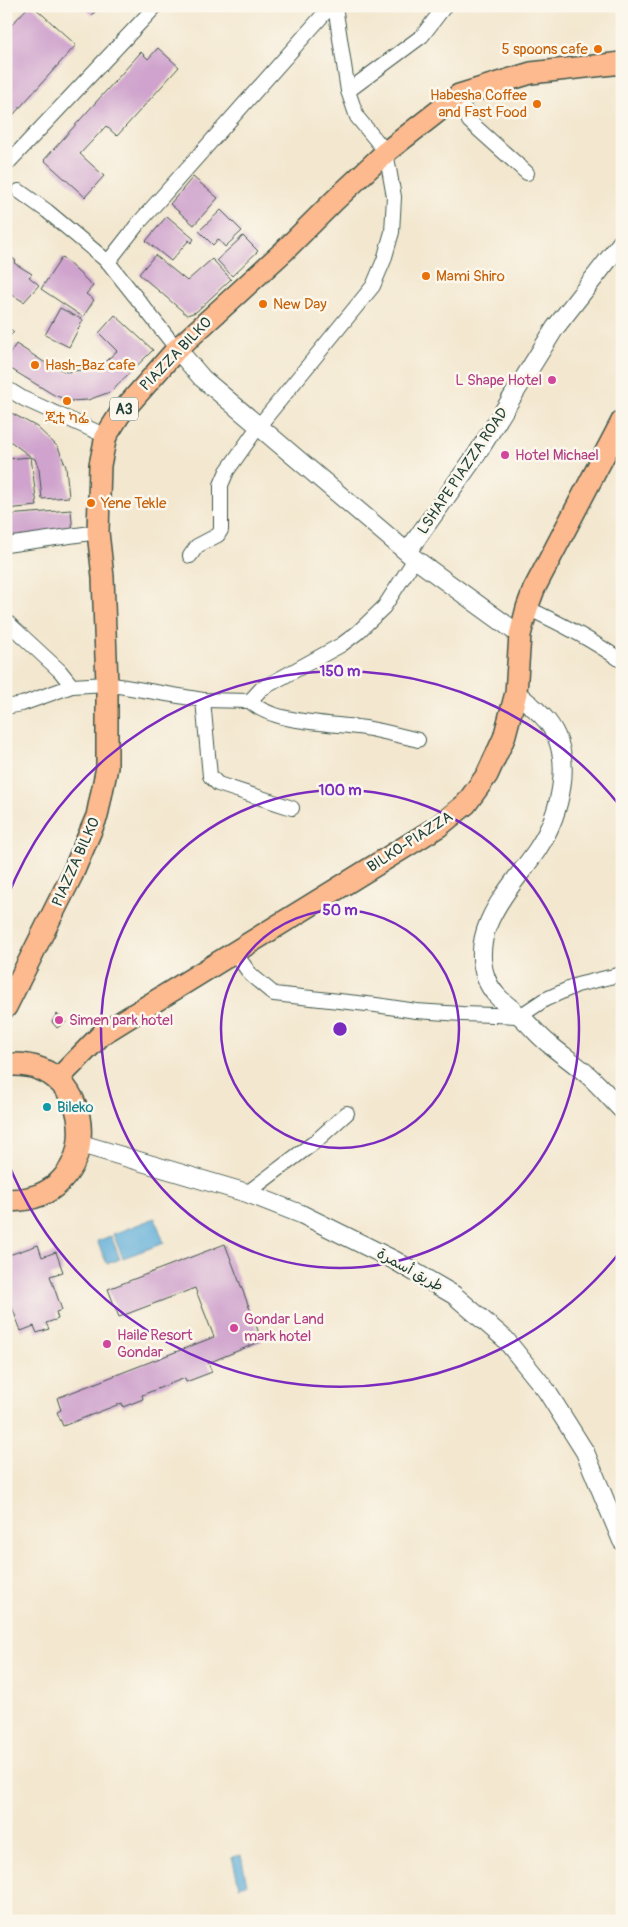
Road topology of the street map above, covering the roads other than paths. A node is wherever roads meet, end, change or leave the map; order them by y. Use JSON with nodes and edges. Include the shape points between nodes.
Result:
{"nodes":[{"id":1,"x":331,"y":6,"type":"edge"},
{"id":2,"x":336,"y":6,"type":"edge"},
{"id":3,"x":445,"y":6,"type":"edge"},
{"id":4,"x":154,"y":8,"type":"dead end"},
{"id":5,"x":622,"y":63,"type":"edge"},
{"id":6,"x":348,"y":91,"type":"junction"},
{"id":7,"x":460,"y":95,"type":"junction"},
{"id":8,"x":386,"y":152,"type":"junction"},
{"id":9,"x":6,"y":165,"type":"edge"},
{"id":10,"x":527,"y":173,"type":"dead end"},
{"id":11,"x":20,"y":191,"type":"dead end"},
{"id":12,"x":622,"y":242,"type":"edge"},
{"id":13,"x":108,"y":262,"type":"junction"},
{"id":14,"x":177,"y":349,"type":"junction"},
{"id":15,"x":6,"y":388,"type":"edge"},
{"id":16,"x":622,"y":421,"type":"edge"},
{"id":17,"x":258,"y":427,"type":"junction"},
{"id":18,"x":106,"y":436,"type":"junction"},
{"id":19,"x":98,"y":532,"type":"junction"},
{"id":20,"x":6,"y":545,"type":"edge"},
{"id":21,"x":190,"y":556,"type":"dead end"},
{"id":22,"x":411,"y":556,"type":"junction"},
{"id":23,"x":527,"y":608,"type":"junction"},
{"id":24,"x":6,"y":621,"type":"edge"},
{"id":25,"x":520,"y":635,"type":"junction"},
{"id":26,"x":622,"y":661,"type":"edge"},
{"id":27,"x":107,"y":684,"type":"junction"},
{"id":28,"x":72,"y":686,"type":"junction"},
{"id":29,"x":516,"y":693,"type":"junction"},
{"id":30,"x":203,"y":700,"type":"junction"},
{"id":31,"x":250,"y":701,"type":"junction"},
{"id":32,"x":6,"y":707,"type":"edge"},
{"id":33,"x":418,"y":740,"type":"dead end"},
{"id":34,"x":292,"y":808,"type":"dead end"},
{"id":35,"x":235,"y":953,"type":"junction"},
{"id":36,"x":622,"y":974,"type":"edge"},
{"id":37,"x":6,"y":1007,"type":"edge"},
{"id":38,"x":520,"y":1016,"type":"junction"},
{"id":39,"x":6,"y":1065,"type":"edge"},
{"id":40,"x":57,"y":1080,"type":"junction"},
{"id":41,"x":622,"y":1110,"type":"edge"},
{"id":42,"x":347,"y":1113,"type":"dead end"},
{"id":43,"x":81,"y":1144,"type":"junction"},
{"id":44,"x":247,"y":1193,"type":"junction"},
{"id":45,"x":7,"y":1200,"type":"edge"},
{"id":46,"x":622,"y":1542,"type":"edge"}],
"edges":[{"from":1,"to":13,"type":"street"},
{"from":2,"to":6,"type":"street"},
{"from":3,"to":6,"type":"street","via":[[422,36]]},
{"from":4,"to":9,"type":"street"},
{"from":5,"to":7,"type":"main road","name":"PIAZZA BILKO","number":"A3","via":[[531,73]]},
{"from":6,"to":8,"type":"street","via":[[357,117]]},
{"from":7,"to":8,"type":"main road","name":"PIAZZA BILKO","number":"A3"},
{"from":7,"to":10,"type":"street","via":[[469,121]]},
{"from":8,"to":14,"type":"main road","name":"PIAZZA BILKO","number":"A3"},
{"from":8,"to":17,"type":"street","via":[[394,197],[392,232],[373,286]]},
{"from":11,"to":13,"type":"street"},
{"from":12,"to":22,"type":"street","name":"LSHAPE PIAZZA ROAD","via":[[555,328]]},
{"from":13,"to":14,"type":"street"},
{"from":14,"to":17,"type":"street","via":[[202,378]]},
{"from":14,"to":18,"type":"main road","name":"PIAZZA BILKO","number":"A3","via":[[120,414]]},
{"from":15,"to":18,"type":"street"},
{"from":16,"to":23,"type":"main road","name":"BILKO-PIAZZA"},
{"from":17,"to":21,"type":"street","via":[[224,478],[221,530],[197,546]]},
{"from":17,"to":22,"type":"street"},
{"from":18,"to":19,"type":"main road","name":"PIAZZA BILKO","number":"A3","via":[[100,465]]},
{"from":19,"to":20,"type":"street"},
{"from":19,"to":27,"type":"main road","name":"PIAZZA BILKO","number":"A3"},
{"from":22,"to":25,"type":"street"},
{"from":22,"to":31,"type":"street","via":[[384,607],[357,633],[261,689]]},
{"from":23,"to":25,"type":"main road","name":"BILKO-PIAZZA"},
{"from":23,"to":26,"type":"street","via":[[559,622]]},
{"from":24,"to":28,"type":"street"},
{"from":25,"to":29,"type":"main road","name":"BILKO-PIAZZA"},
{"from":27,"to":28,"type":"street"},
{"from":27,"to":30,"type":"street"},
{"from":27,"to":37,"type":"main road","name":"PIAZZA BILKO","number":"A3","via":[[107,767],[97,816],[72,875]]},
{"from":28,"to":32,"type":"street"},
{"from":29,"to":35,"type":"main road","name":"BILKO-PIAZZA","via":[[504,738],[487,775],[466,804],[439,826]]},
{"from":29,"to":38,"type":"street","via":[[548,722],[559,744],[563,763],[558,803],[538,848],[497,904],[486,931],[483,953],[486,978],[498,998]]},
{"from":30,"to":31,"type":"street"},
{"from":30,"to":34,"type":"street","via":[[210,771],[214,780]]},
{"from":31,"to":33,"type":"street","via":[[257,708],[274,714]]},
{"from":35,"to":38,"type":"street","via":[[251,976],[274,994],[416,1011]]},
{"from":35,"to":40,"type":"main road","name":"BILKO-PIAZZA","via":[[102,1034]]},
{"from":36,"to":38,"type":"street","via":[[577,985],[544,1000]]},
{"from":38,"to":41,"type":"street","via":[[546,1042],[590,1077]]},
{"from":39,"to":40,"type":"highway","via":[[32,1067]]},
{"from":40,"to":43,"type":"highway","via":[[68,1090],[75,1104],[81,1124]]},
{"from":42,"to":44,"type":"street"},
{"from":43,"to":44,"type":"street","name":"طريق أسمرة"},
{"from":43,"to":45,"type":"highway","via":[[63,1180],[28,1199]]},
{"from":44,"to":46,"type":"street","name":"طريق أسمرة","via":[[301,1214],[394,1260],[454,1295],[505,1339],[546,1390],[585,1452]]}]}
